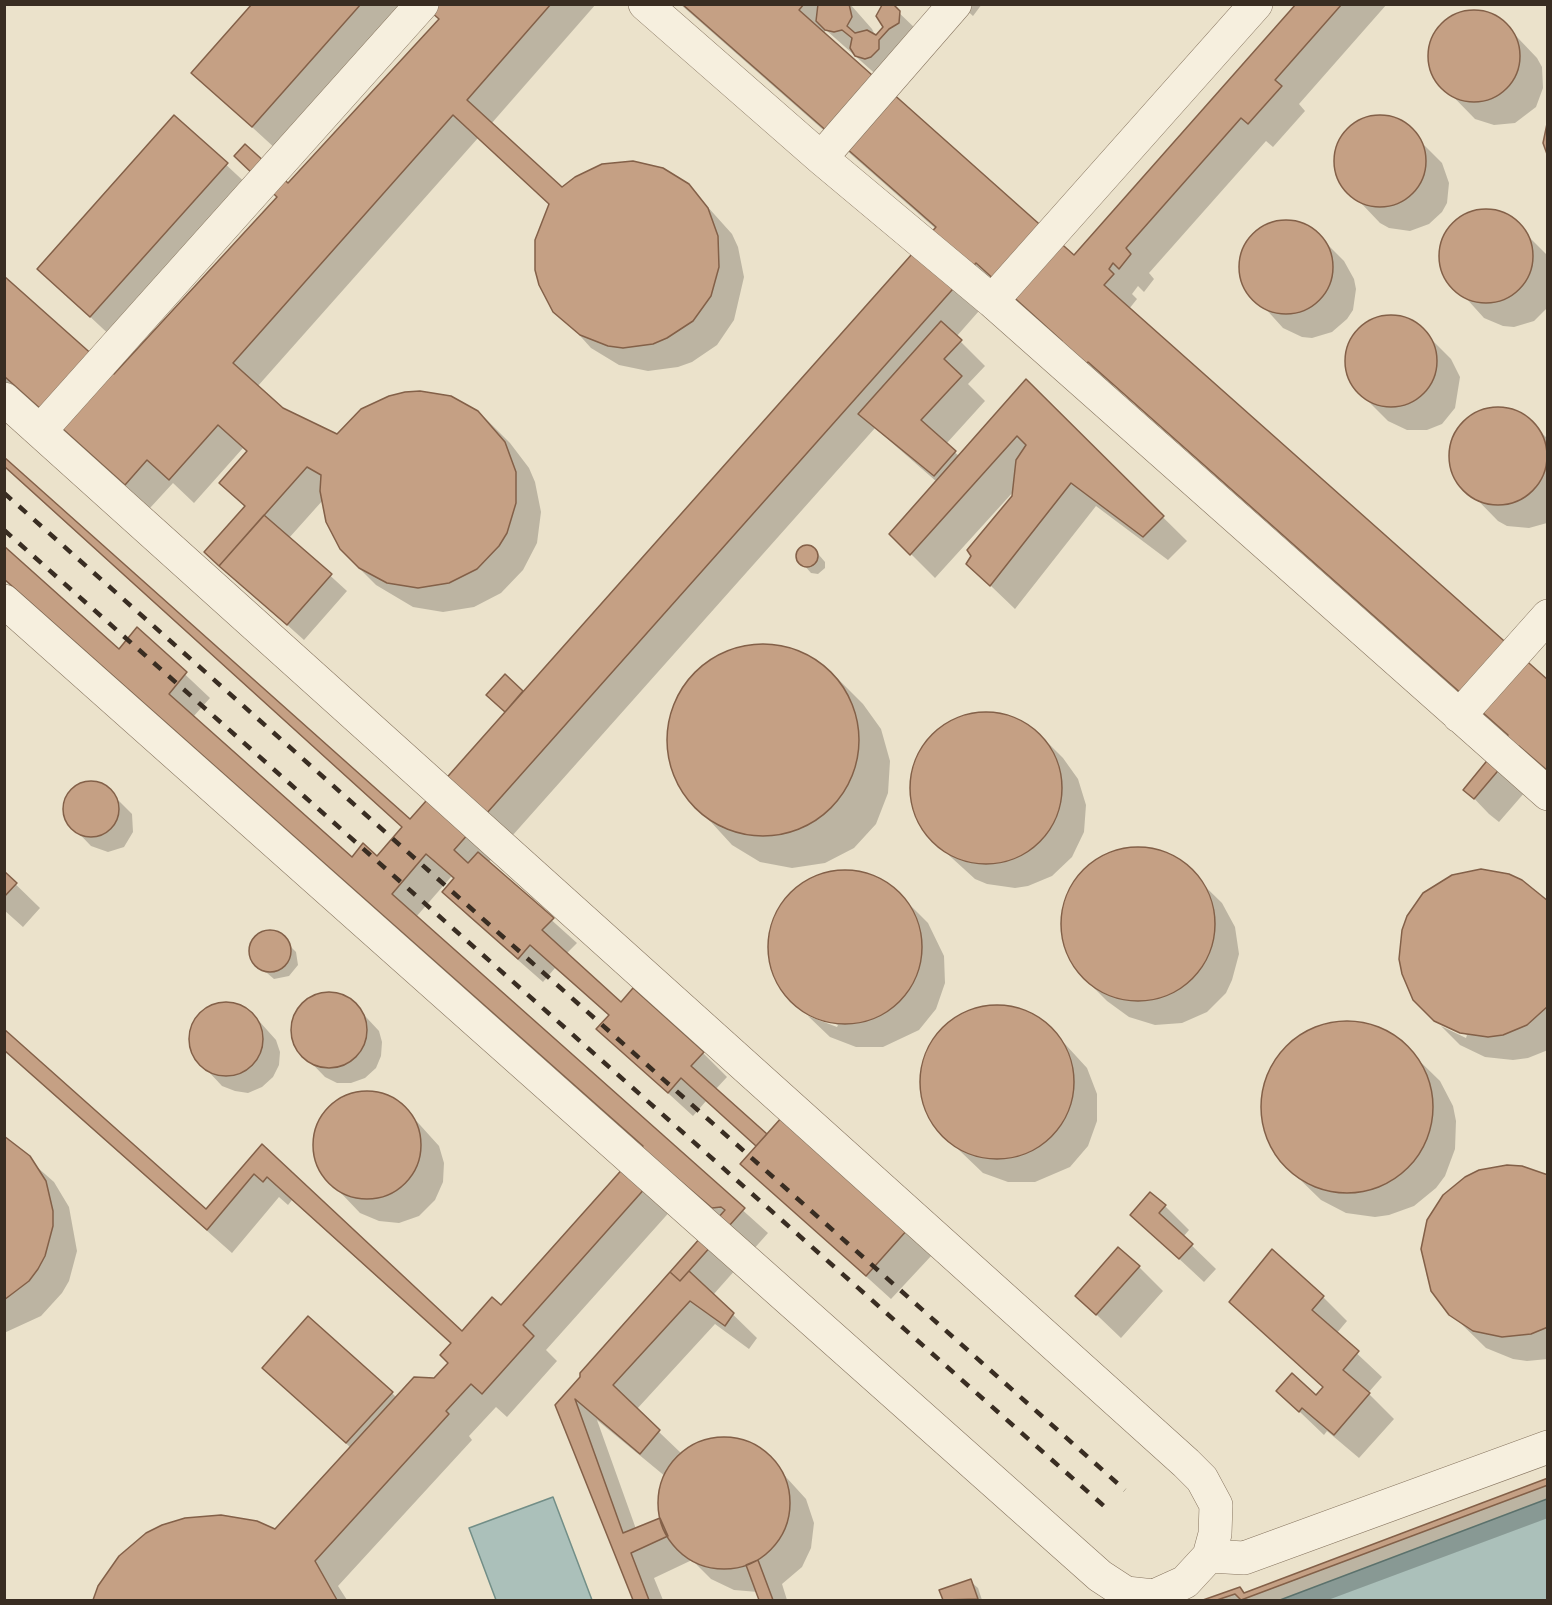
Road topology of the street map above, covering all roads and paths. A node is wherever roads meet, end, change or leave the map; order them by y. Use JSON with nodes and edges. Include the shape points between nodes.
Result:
{"nodes":[{"id":1,"x":422,"y":4,"type":"edge"},
{"id":2,"x":645,"y":4,"type":"edge"},
{"id":3,"x":955,"y":4,"type":"edge"},
{"id":4,"x":1256,"y":4,"type":"edge"},
{"id":5,"x":821,"y":158,"type":"junction"},
{"id":6,"x":992,"y":301,"type":"junction"},
{"id":7,"x":4,"y":399,"type":"edge"},
{"id":8,"x":40,"y":431,"type":"junction"},
{"id":9,"x":4,"y":601,"type":"edge"},
{"id":10,"x":1548,"y":616,"type":"edge"},
{"id":11,"x":1459,"y":716,"type":"junction"},
{"id":12,"x":1548,"y":794,"type":"edge"},
{"id":13,"x":1548,"y":1447,"type":"edge"},
{"id":14,"x":1209,"y":1556,"type":"junction"},
{"id":15,"x":1116,"y":1597,"type":"edge"}],
"edges":[{"from":1,"to":8,"type":"lane"},
{"from":2,"to":5,"type":"lane"},
{"from":3,"to":5,"type":"lane"},
{"from":4,"to":6,"type":"lane"},
{"from":5,"to":6,"type":"lane"},
{"from":6,"to":11,"type":"lane"},
{"from":7,"to":8,"type":"lane"},
{"from":8,"to":14,"type":"lane","via":[[1186,1463],[1202,1479],[1216,1505]]},
{"from":9,"to":15,"type":"lane","via":[[1100,1576]]},
{"from":10,"to":11,"type":"lane"},
{"from":11,"to":12,"type":"lane"},
{"from":13,"to":14,"type":"lane","via":[[1244,1558]]},
{"from":14,"to":15,"type":"lane","via":[[1185,1582],[1154,1596]]}]}
